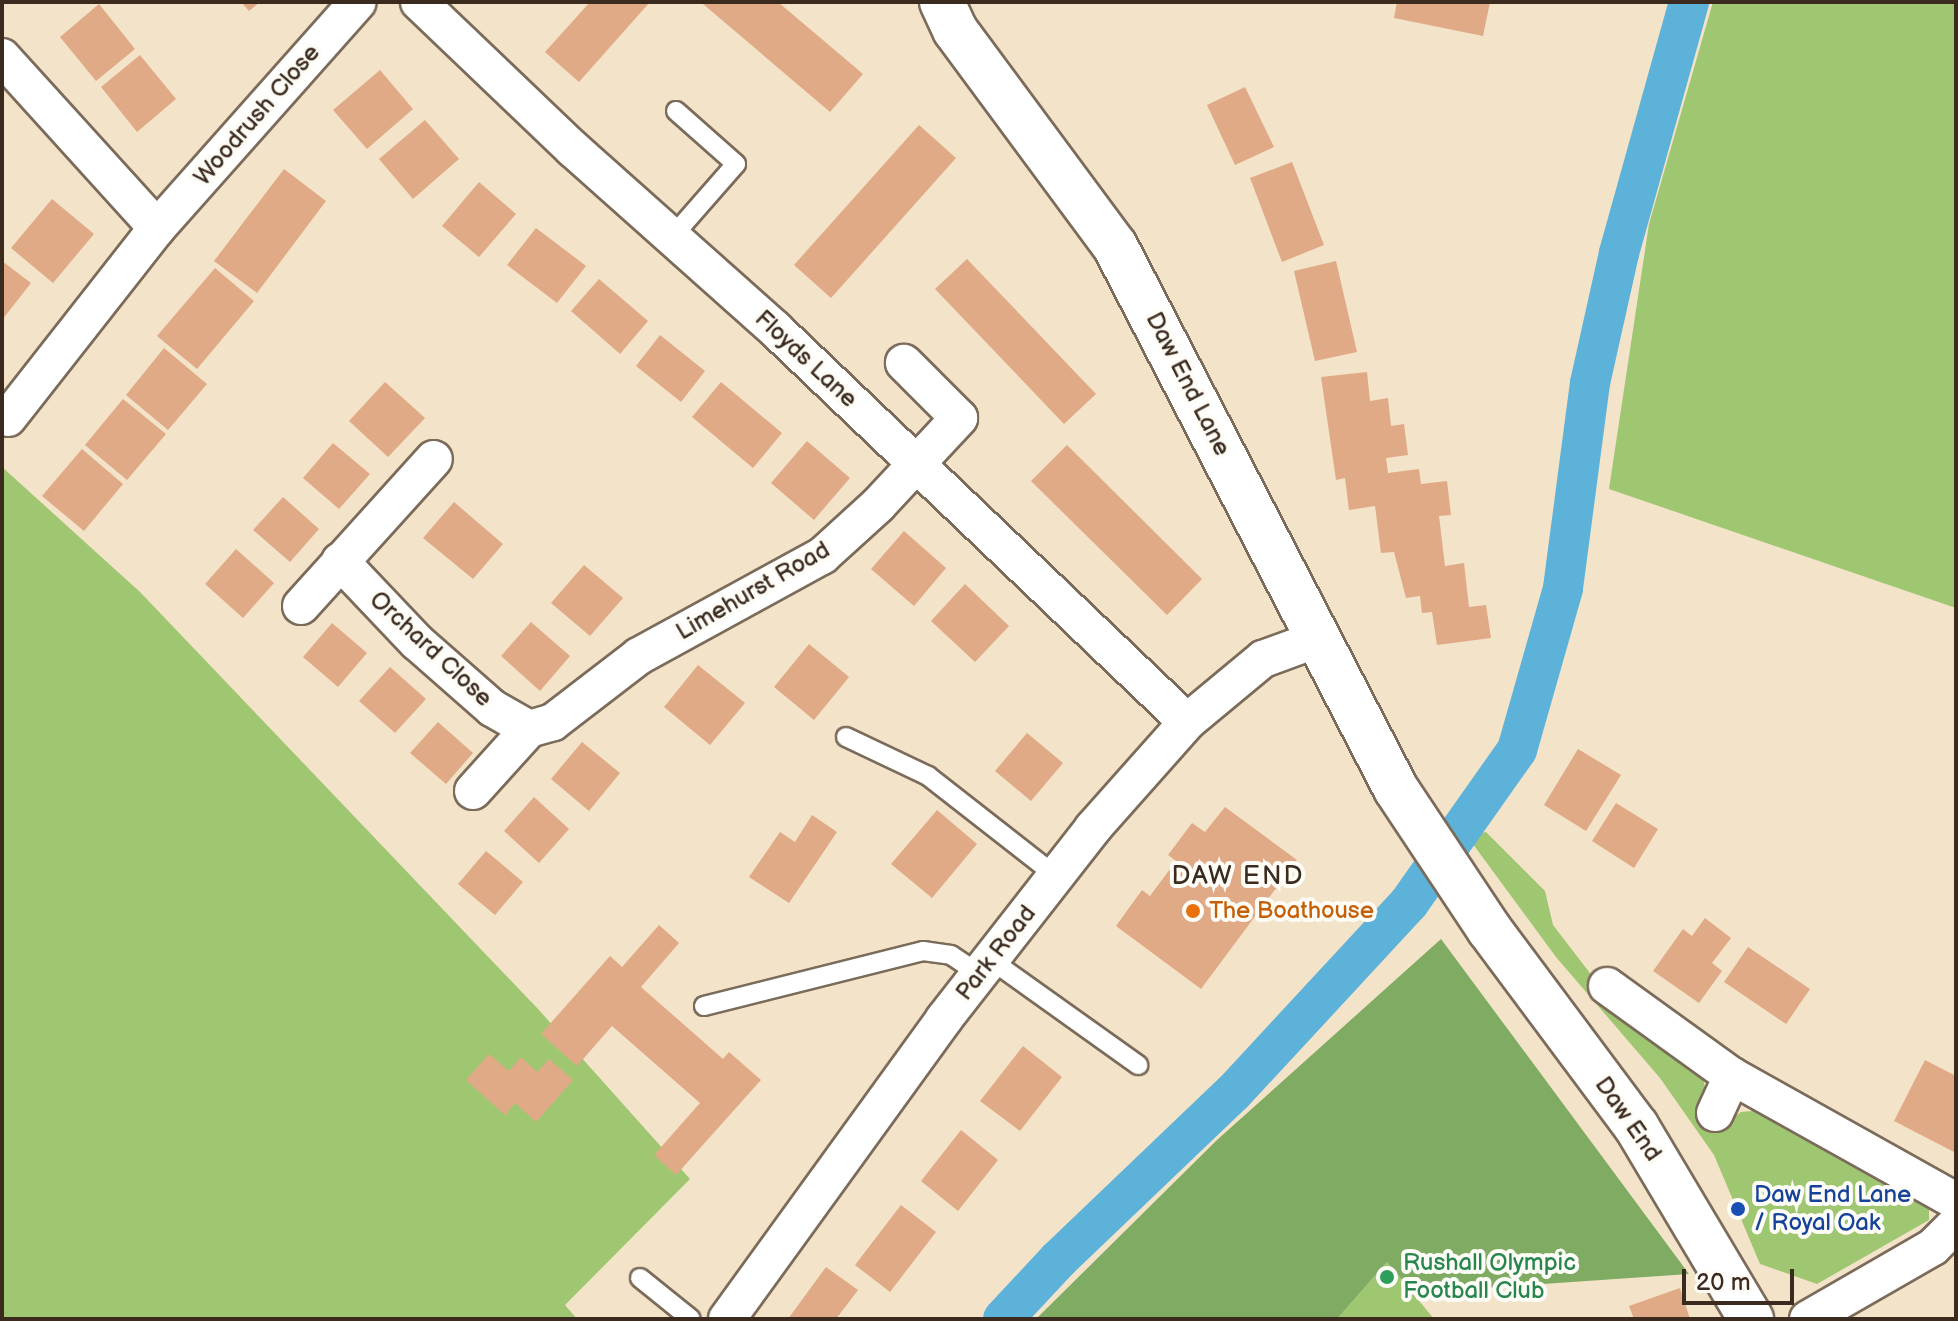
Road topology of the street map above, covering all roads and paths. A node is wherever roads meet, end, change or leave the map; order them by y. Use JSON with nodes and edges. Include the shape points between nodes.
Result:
{"nodes":[{"id":1,"x":358,"y":2,"type":"edge"},
{"id":2,"x":419,"y":2,"type":"edge"},
{"id":3,"x":942,"y":2,"type":"edge"},
{"id":4,"x":2,"y":57,"type":"edge"},
{"id":5,"x":676,"y":111,"type":"dead end"},
{"id":6,"x":157,"y":228,"type":"junction"},
{"id":7,"x":672,"y":237,"type":"junction"},
{"id":8,"x":904,"y":363,"type":"dead end"},
{"id":9,"x":8,"y":418,"type":"dead end"},
{"id":10,"x":434,"y":459,"type":"dead end"},
{"id":11,"x":916,"y":463,"type":"junction"},
{"id":12,"x":340,"y":561,"type":"junction"},
{"id":13,"x":301,"y":606,"type":"dead end"},
{"id":14,"x":1315,"y":640,"type":"junction"},
{"id":15,"x":1187,"y":722,"type":"junction"},
{"id":16,"x":529,"y":729,"type":"junction"},
{"id":17,"x":846,"y":737,"type":"dead end"},
{"id":18,"x":1396,"y":789,"type":"joint"},
{"id":19,"x":473,"y":791,"type":"dead end"},
{"id":20,"x":1056,"y":876,"type":"junction"},
{"id":21,"x":985,"y":967,"type":"junction"},
{"id":22,"x":1607,"y":986,"type":"dead end"},
{"id":23,"x":704,"y":1006,"type":"dead end"},
{"id":24,"x":1138,"y":1065,"type":"dead end"},
{"id":25,"x":1732,"y":1076,"type":"junction"},
{"id":26,"x":1715,"y":1113,"type":"dead end"},
{"id":27,"x":1956,"y":1201,"type":"edge"},
{"id":28,"x":1956,"y":1224,"type":"edge"},
{"id":29,"x":640,"y":1278,"type":"dead end"},
{"id":30,"x":691,"y":1319,"type":"edge"},
{"id":31,"x":727,"y":1319,"type":"edge"},
{"id":32,"x":1751,"y":1319,"type":"edge"},
{"id":33,"x":1808,"y":1319,"type":"edge"}],
"edges":[{"from":1,"to":6,"type":"street","name":"Woodrush Close"},
{"from":2,"to":7,"type":"street","name":"Floyds Lane"},
{"from":3,"to":14,"type":"main road","name":"Daw End Lane","via":[[955,30],[1115,246],[1179,363]]},
{"from":4,"to":6,"type":"street"},
{"from":5,"to":7,"type":"lane","via":[[736,164]]},
{"from":6,"to":9,"type":"street","name":"Woodrush Close"},
{"from":7,"to":11,"type":"street","name":"Floyds Lane"},
{"from":8,"to":11,"type":"street","name":"Limehurst Road","via":[[959,418]]},
{"from":10,"to":12,"type":"street"},
{"from":11,"to":15,"type":"street","name":"Floyds Lane"},
{"from":11,"to":16,"type":"street","name":"Limehurst Road","via":[[822,556],[639,656],[553,722]]},
{"from":12,"to":13,"type":"street"},
{"from":12,"to":16,"type":"street","name":"Orchard Close","via":[[481,699]]},
{"from":14,"to":15,"type":"street","name":"Park Road","via":[[1263,659]]},
{"from":14,"to":18,"type":"main road","name":"Daw End Lane"},
{"from":15,"to":20,"type":"street","name":"Park Road"},
{"from":16,"to":19,"type":"street","name":"Limehurst Road"},
{"from":17,"to":20,"type":"lane","via":[[928,776]]},
{"from":18,"to":32,"type":"main road","name":"Daw End","via":[[1489,929],[1636,1126]]},
{"from":20,"to":21,"type":"street","name":"Park Road"},
{"from":21,"to":23,"type":"lane","via":[[923,951]]},
{"from":21,"to":24,"type":"lane"},
{"from":21,"to":31,"type":"street","name":"Park Road"},
{"from":22,"to":25,"type":"street"},
{"from":25,"to":26,"type":"street"},
{"from":25,"to":27,"type":"street"},
{"from":28,"to":33,"type":"street","via":[[1933,1247]]},
{"from":29,"to":30,"type":"lane"}]}
